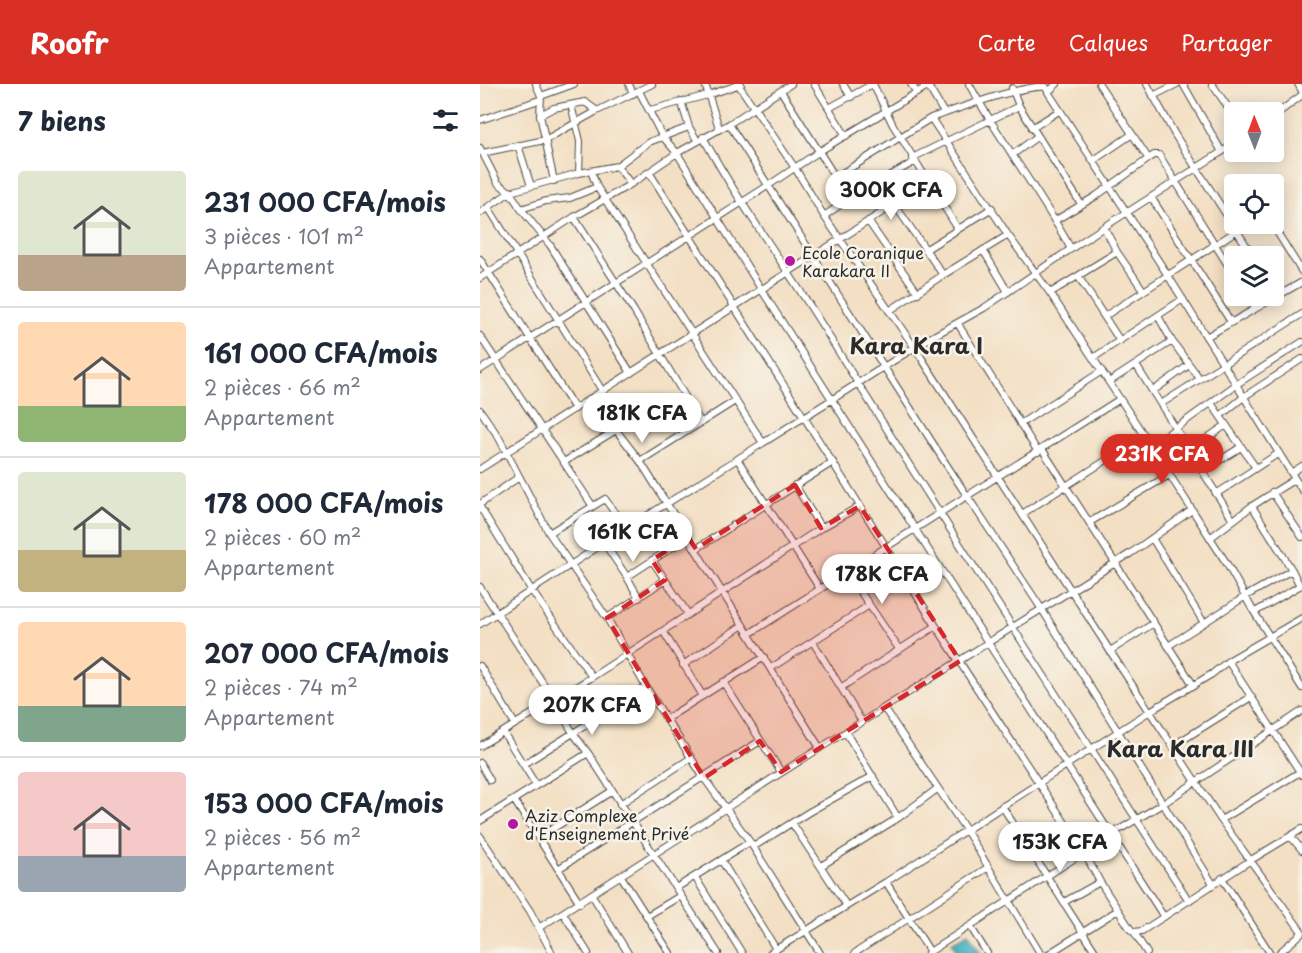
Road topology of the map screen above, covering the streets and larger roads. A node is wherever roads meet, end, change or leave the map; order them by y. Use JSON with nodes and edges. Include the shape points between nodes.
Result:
{"nodes":[{"id":1,"x":536,"y":84,"type":"edge"},
{"id":2,"x":629,"y":84,"type":"edge"},
{"id":3,"x":652,"y":84,"type":"edge"},
{"id":4,"x":705,"y":84,"type":"edge"},
{"id":5,"x":739,"y":84,"type":"edge"},
{"id":6,"x":814,"y":84,"type":"edge"},
{"id":7,"x":843,"y":84,"type":"edge"},
{"id":8,"x":873,"y":84,"type":"edge"},
{"id":9,"x":911,"y":84,"type":"edge"},
{"id":10,"x":969,"y":84,"type":"edge"},
{"id":11,"x":1057,"y":84,"type":"edge"},
{"id":12,"x":1099,"y":84,"type":"edge"},
{"id":13,"x":1147,"y":84,"type":"edge"},
{"id":14,"x":1177,"y":84,"type":"edge"},
{"id":15,"x":1183,"y":84,"type":"edge"},
{"id":16,"x":1212,"y":84,"type":"edge"},
{"id":17,"x":1298,"y":84,"type":"edge"},
{"id":18,"x":570,"y":85,"type":"edge"},
{"id":19,"x":790,"y":85,"type":"edge"},
{"id":20,"x":930,"y":85,"type":"edge"},
{"id":21,"x":725,"y":87,"type":"edge"},
{"id":22,"x":1012,"y":88,"type":"junction"},
{"id":23,"x":781,"y":91,"type":"junction"},
{"id":24,"x":636,"y":92,"type":"junction"},
{"id":25,"x":1048,"y":92,"type":"junction"},
{"id":26,"x":917,"y":93,"type":"junction"},
{"id":27,"x":1302,"y":93,"type":"edge"},
{"id":28,"x":708,"y":95,"type":"junction"},
{"id":29,"x":1153,"y":96,"type":"junction"},
{"id":30,"x":850,"y":97,"type":"junction"},
{"id":31,"x":540,"y":98,"type":"junction"},
{"id":32,"x":978,"y":100,"type":"junction"},
{"id":33,"x":681,"y":102,"type":"junction"},
{"id":34,"x":1224,"y":102,"type":"edge"},
{"id":35,"x":571,"y":105,"type":"junction"},
{"id":36,"x":1018,"y":106,"type":"junction"},
{"id":37,"x":753,"y":108,"type":"junction"},
{"id":38,"x":829,"y":108,"type":"junction"},
{"id":39,"x":1284,"y":108,"type":"edge"},
{"id":40,"x":650,"y":110,"type":"junction"},
{"id":41,"x":597,"y":111,"type":"junction"},
{"id":42,"x":885,"y":111,"type":"junction"},
{"id":43,"x":1059,"y":111,"type":"junction"},
{"id":44,"x":944,"y":113,"type":"junction"},
{"id":45,"x":540,"y":115,"type":"junction"},
{"id":46,"x":931,"y":118,"type":"junction"},
{"id":47,"x":990,"y":119,"type":"junction"},
{"id":48,"x":480,"y":120,"type":"edge"},
{"id":49,"x":575,"y":122,"type":"junction"},
{"id":50,"x":729,"y":123,"type":"junction"},
{"id":51,"x":689,"y":127,"type":"junction"},
{"id":52,"x":719,"y":128,"type":"junction"},
{"id":53,"x":1032,"y":128,"type":"junction"},
{"id":54,"x":1131,"y":135,"type":"junction"},
{"id":55,"x":662,"y":136,"type":"junction"},
{"id":56,"x":846,"y":136,"type":"junction"},
{"id":57,"x":899,"y":136,"type":"junction"},
{"id":58,"x":1038,"y":136,"type":"junction"},
{"id":59,"x":700,"y":138,"type":"junction"},
{"id":60,"x":545,"y":140,"type":"junction"},
{"id":61,"x":946,"y":141,"type":"junction"},
{"id":62,"x":518,"y":145,"type":"junction"},
{"id":63,"x":481,"y":150,"type":"edge"},
{"id":64,"x":820,"y":151,"type":"junction"},
{"id":65,"x":1222,"y":152,"type":"joint"},
{"id":66,"x":677,"y":153,"type":"junction"},
{"id":67,"x":1012,"y":155,"type":"junction"},
{"id":68,"x":1148,"y":158,"type":"junction"},
{"id":69,"x":913,"y":160,"type":"junction"},
{"id":70,"x":1094,"y":160,"type":"junction"},
{"id":71,"x":617,"y":166,"type":"junction"},
{"id":72,"x":795,"y":168,"type":"junction"},
{"id":73,"x":1197,"y":168,"type":"junction"},
{"id":74,"x":591,"y":171,"type":"junction"},
{"id":75,"x":649,"y":172,"type":"junction"},
{"id":76,"x":579,"y":173,"type":"junction"},
{"id":77,"x":836,"y":177,"type":"junction"},
{"id":78,"x":554,"y":181,"type":"junction"},
{"id":79,"x":1174,"y":181,"type":"junction"},
{"id":80,"x":928,"y":183,"type":"junction"},
{"id":81,"x":631,"y":184,"type":"junction"},
{"id":82,"x":769,"y":185,"type":"junction"},
{"id":83,"x":1109,"y":185,"type":"junction"},
{"id":84,"x":531,"y":186,"type":"junction"},
{"id":85,"x":597,"y":188,"type":"junction"},
{"id":86,"x":510,"y":192,"type":"junction"},
{"id":87,"x":1151,"y":197,"type":"junction"},
{"id":88,"x":605,"y":198,"type":"junction"},
{"id":89,"x":849,"y":199,"type":"junction"},
{"id":90,"x":741,"y":202,"type":"junction"},
{"id":91,"x":1081,"y":204,"type":"junction"},
{"id":92,"x":895,"y":205,"type":"junction"},
{"id":93,"x":488,"y":207,"type":"junction"},
{"id":94,"x":992,"y":208,"type":"junction"},
{"id":95,"x":521,"y":209,"type":"junction"},
{"id":96,"x":1128,"y":212,"type":"junction"},
{"id":97,"x":1224,"y":212,"type":"edge"},
{"id":98,"x":480,"y":213,"type":"edge"},
{"id":99,"x":824,"y":216,"type":"junction"},
{"id":100,"x":574,"y":217,"type":"junction"},
{"id":101,"x":717,"y":218,"type":"junction"},
{"id":102,"x":1056,"y":220,"type":"junction"},
{"id":103,"x":868,"y":221,"type":"junction"},
{"id":104,"x":1104,"y":227,"type":"junction"},
{"id":105,"x":958,"y":229,"type":"junction"},
{"id":106,"x":1231,"y":234,"type":"edge"},
{"id":107,"x":1278,"y":234,"type":"edge"},
{"id":108,"x":1008,"y":235,"type":"junction"},
{"id":109,"x":690,"y":236,"type":"junction"},
{"id":110,"x":544,"y":238,"type":"junction"},
{"id":111,"x":841,"y":238,"type":"junction"},
{"id":112,"x":1214,"y":244,"type":"junction"},
{"id":113,"x":1071,"y":249,"type":"junction"},
{"id":114,"x":925,"y":250,"type":"junction"},
{"id":115,"x":983,"y":250,"type":"junction"},
{"id":116,"x":1117,"y":252,"type":"junction"},
{"id":117,"x":518,"y":254,"type":"junction"},
{"id":118,"x":813,"y":257,"type":"junction"},
{"id":119,"x":1191,"y":258,"type":"junction"},
{"id":120,"x":480,"y":259,"type":"edge"},
{"id":121,"x":1224,"y":260,"type":"edge"},
{"id":122,"x":646,"y":264,"type":"junction"},
{"id":123,"x":489,"y":272,"type":"junction"},
{"id":124,"x":789,"y":272,"type":"junction"},
{"id":125,"x":1302,"y":272,"type":"edge"},
{"id":126,"x":1037,"y":273,"type":"junction"},
{"id":127,"x":943,"y":274,"type":"junction"},
{"id":128,"x":1167,"y":274,"type":"junction"},
{"id":129,"x":1078,"y":276,"type":"junction"},
{"id":130,"x":480,"y":278,"type":"edge"},
{"id":131,"x":1302,"y":282,"type":"edge"},
{"id":132,"x":616,"y":284,"type":"junction"},
{"id":133,"x":761,"y":289,"type":"junction"},
{"id":134,"x":1143,"y":290,"type":"junction"},
{"id":135,"x":1008,"y":292,"type":"junction"},
{"id":136,"x":1284,"y":292,"type":"edge"},
{"id":137,"x":918,"y":293,"type":"junction"},
{"id":138,"x":1050,"y":293,"type":"junction"},
{"id":139,"x":1183,"y":298,"type":"junction"},
{"id":140,"x":587,"y":302,"type":"junction"},
{"id":141,"x":735,"y":306,"type":"junction"},
{"id":142,"x":1259,"y":306,"type":"edge"},
{"id":143,"x":1255,"y":308,"type":"joint"},
{"id":144,"x":890,"y":311,"type":"junction"},
{"id":145,"x":1302,"y":314,"type":"edge"},
{"id":146,"x":1105,"y":316,"type":"junction"},
{"id":147,"x":1158,"y":316,"type":"junction"},
{"id":148,"x":559,"y":319,"type":"junction"},
{"id":149,"x":1231,"y":322,"type":"junction"},
{"id":150,"x":958,"y":324,"type":"junction"},
{"id":151,"x":692,"y":334,"type":"junction"},
{"id":152,"x":480,"y":336,"type":"edge"},
{"id":153,"x":531,"y":337,"type":"junction"},
{"id":154,"x":1206,"y":337,"type":"junction"},
{"id":155,"x":1120,"y":341,"type":"junction"},
{"id":156,"x":1172,"y":341,"type":"junction"},
{"id":157,"x":1302,"y":342,"type":"edge"},
{"id":158,"x":915,"y":348,"type":"junction"},
{"id":159,"x":660,"y":355,"type":"junction"},
{"id":160,"x":1093,"y":358,"type":"junction"},
{"id":161,"x":1302,"y":359,"type":"edge"},
{"id":162,"x":495,"y":360,"type":"junction"},
{"id":163,"x":1224,"y":364,"type":"junction"},
{"id":164,"x":1136,"y":365,"type":"junction"},
{"id":165,"x":1189,"y":365,"type":"junction"},
{"id":166,"x":885,"y":367,"type":"junction"},
{"id":167,"x":480,"y":370,"type":"edge"},
{"id":168,"x":1102,"y":371,"type":"junction"},
{"id":169,"x":631,"y":373,"type":"junction"},
{"id":170,"x":1200,"y":379,"type":"junction"},
{"id":171,"x":1109,"y":382,"type":"junction"},
{"id":172,"x":858,"y":384,"type":"junction"},
{"id":173,"x":1237,"y":384,"type":"junction"},
{"id":174,"x":1153,"y":391,"type":"junction"},
{"id":175,"x":603,"y":392,"type":"junction"},
{"id":176,"x":597,"y":396,"type":"junction"},
{"id":177,"x":1245,"y":396,"type":"junction"},
{"id":178,"x":1120,"y":399,"type":"junction"},
{"id":179,"x":832,"y":400,"type":"junction"},
{"id":180,"x":735,"y":401,"type":"junction"},
{"id":181,"x":1211,"y":403,"type":"junction"},
{"id":182,"x":1161,"y":404,"type":"junction"},
{"id":183,"x":575,"y":409,"type":"junction"},
{"id":184,"x":480,"y":410,"type":"edge"},
{"id":185,"x":1220,"y":416,"type":"junction"},
{"id":186,"x":805,"y":418,"type":"junction"},
{"id":187,"x":701,"y":423,"type":"junction"},
{"id":188,"x":1020,"y":424,"type":"junction"},
{"id":189,"x":1226,"y":425,"type":"junction"},
{"id":190,"x":1176,"y":429,"type":"junction"},
{"id":191,"x":542,"y":430,"type":"junction"},
{"id":192,"x":616,"y":430,"type":"junction"},
{"id":193,"x":1144,"y":436,"type":"junction"},
{"id":194,"x":763,"y":443,"type":"junction"},
{"id":195,"x":1151,"y":446,"type":"junction"},
{"id":196,"x":1241,"y":447,"type":"junction"},
{"id":197,"x":1190,"y":450,"type":"junction"},
{"id":198,"x":1040,"y":451,"type":"junction"},
{"id":199,"x":506,"y":453,"type":"junction"},
{"id":200,"x":1279,"y":453,"type":"junction"},
{"id":201,"x":738,"y":460,"type":"junction"},
{"id":202,"x":640,"y":461,"type":"junction"},
{"id":203,"x":564,"y":462,"type":"junction"},
{"id":204,"x":833,"y":462,"type":"junction"},
{"id":205,"x":1302,"y":466,"type":"edge"},
{"id":206,"x":1256,"y":468,"type":"junction"},
{"id":207,"x":480,"y":469,"type":"edge"},
{"id":208,"x":1203,"y":471,"type":"junction"},
{"id":209,"x":1169,"y":475,"type":"junction"},
{"id":210,"x":1293,"y":476,"type":"junction"},
{"id":211,"x":519,"y":477,"type":"junction"},
{"id":212,"x":997,"y":477,"type":"junction"},
{"id":213,"x":795,"y":485,"type":"junction"},
{"id":214,"x":1067,"y":486,"type":"junction"},
{"id":215,"x":1302,"y":490,"type":"edge"},
{"id":216,"x":1272,"y":492,"type":"junction"},
{"id":217,"x":1216,"y":494,"type":"junction"},
{"id":218,"x":967,"y":496,"type":"junction"},
{"id":219,"x":766,"y":503,"type":"junction"},
{"id":220,"x":668,"y":504,"type":"junction"},
{"id":221,"x":592,"y":505,"type":"junction"},
{"id":222,"x":480,"y":506,"type":"edge"},
{"id":223,"x":860,"y":506,"type":"junction"},
{"id":224,"x":1252,"y":506,"type":"junction"},
{"id":225,"x":1192,"y":510,"type":"junction"},
{"id":226,"x":941,"y":512,"type":"junction"},
{"id":227,"x":1022,"y":514,"type":"junction"},
{"id":228,"x":1233,"y":520,"type":"junction"},
{"id":229,"x":1090,"y":522,"type":"junction"},
{"id":230,"x":821,"y":528,"type":"junction"},
{"id":231,"x":626,"y":529,"type":"junction"},
{"id":232,"x":915,"y":529,"type":"junction"},
{"id":233,"x":549,"y":533,"type":"junction"},
{"id":234,"x":688,"y":537,"type":"junction"},
{"id":235,"x":1302,"y":537,"type":"edge"},
{"id":236,"x":1152,"y":538,"type":"junction"},
{"id":237,"x":1210,"y":538,"type":"junction"},
{"id":238,"x":604,"y":543,"type":"junction"},
{"id":239,"x":886,"y":546,"type":"junction"},
{"id":240,"x":792,"y":547,"type":"junction"},
{"id":241,"x":696,"y":549,"type":"junction"},
{"id":242,"x":652,"y":560,"type":"junction"},
{"id":243,"x":572,"y":564,"type":"junction"},
{"id":244,"x":1115,"y":564,"type":"junction"},
{"id":245,"x":1292,"y":570,"type":"junction"},
{"id":246,"x":847,"y":572,"type":"junction"},
{"id":247,"x":627,"y":577,"type":"junction"},
{"id":248,"x":665,"y":579,"type":"junction"},
{"id":249,"x":1301,"y":586,"type":"edge"},
{"id":250,"x":480,"y":587,"type":"edge"},
{"id":251,"x":820,"y":589,"type":"junction"},
{"id":252,"x":532,"y":591,"type":"junction"},
{"id":253,"x":1070,"y":591,"type":"junction"},
{"id":254,"x":723,"y":592,"type":"junction"},
{"id":255,"x":1246,"y":596,"type":"junction"},
{"id":256,"x":639,"y":598,"type":"junction"},
{"id":257,"x":868,"y":606,"type":"junction"},
{"id":258,"x":1041,"y":608,"type":"junction"},
{"id":259,"x":1255,"y":612,"type":"junction"},
{"id":260,"x":496,"y":614,"type":"junction"},
{"id":261,"x":688,"y":614,"type":"junction"},
{"id":262,"x":607,"y":618,"type":"junction"},
{"id":263,"x":1300,"y":619,"type":"edge"},
{"id":264,"x":1154,"y":623,"type":"junction"},
{"id":265,"x":1204,"y":623,"type":"junction"},
{"id":266,"x":480,"y":624,"type":"edge"},
{"id":267,"x":743,"y":625,"type":"junction"},
{"id":268,"x":936,"y":626,"type":"junction"},
{"id":269,"x":1014,"y":627,"type":"junction"},
{"id":270,"x":1302,"y":627,"type":"edge"},
{"id":271,"x":663,"y":631,"type":"junction"},
{"id":272,"x":749,"y":634,"type":"junction"},
{"id":273,"x":1271,"y":637,"type":"junction"},
{"id":274,"x":813,"y":642,"type":"junction"},
{"id":275,"x":988,"y":643,"type":"junction"},
{"id":276,"x":1168,"y":646,"type":"junction"},
{"id":277,"x":898,"y":650,"type":"junction"},
{"id":278,"x":1110,"y":651,"type":"junction"},
{"id":279,"x":627,"y":653,"type":"junction"},
{"id":280,"x":764,"y":657,"type":"junction"},
{"id":281,"x":960,"y":661,"type":"junction"},
{"id":282,"x":1228,"y":661,"type":"junction"},
{"id":283,"x":683,"y":665,"type":"junction"},
{"id":284,"x":480,"y":666,"type":"edge"},
{"id":285,"x":771,"y":668,"type":"junction"},
{"id":286,"x":592,"y":677,"type":"junction"},
{"id":287,"x":723,"y":682,"type":"junction"},
{"id":288,"x":1194,"y":686,"type":"junction"},
{"id":289,"x":646,"y":687,"type":"junction"},
{"id":290,"x":842,"y":687,"type":"junction"},
{"id":291,"x":1302,"y":688,"type":"edge"},
{"id":292,"x":703,"y":696,"type":"junction"},
{"id":293,"x":1251,"y":698,"type":"junction"},
{"id":294,"x":554,"y":700,"type":"junction"},
{"id":295,"x":884,"y":708,"type":"junction"},
{"id":296,"x":1150,"y":711,"type":"junction"},
{"id":297,"x":1302,"y":711,"type":"edge"},
{"id":298,"x":666,"y":719,"type":"junction"},
{"id":299,"x":862,"y":722,"type":"junction"},
{"id":300,"x":515,"y":724,"type":"junction"},
{"id":301,"x":1274,"y":730,"type":"junction"},
{"id":302,"x":503,"y":732,"type":"junction"},
{"id":303,"x":1118,"y":732,"type":"junction"},
{"id":304,"x":846,"y":733,"type":"junction"},
{"id":305,"x":573,"y":734,"type":"junction"},
{"id":306,"x":760,"y":741,"type":"junction"},
{"id":307,"x":480,"y":746,"type":"edge"},
{"id":308,"x":1173,"y":746,"type":"junction"},
{"id":309,"x":819,"y":748,"type":"junction"},
{"id":310,"x":1092,"y":748,"type":"junction"},
{"id":311,"x":588,"y":753,"type":"junction"},
{"id":312,"x":691,"y":758,"type":"junction"},
{"id":313,"x":480,"y":763,"type":"edge"},
{"id":314,"x":524,"y":764,"type":"junction"},
{"id":315,"x":1066,"y":765,"type":"junction"},
{"id":316,"x":781,"y":772,"type":"junction"},
{"id":317,"x":1301,"y":773,"type":"edge"},
{"id":318,"x":873,"y":776,"type":"junction"},
{"id":319,"x":704,"y":778,"type":"junction"},
{"id":320,"x":490,"y":780,"type":"dead end"},
{"id":321,"x":1038,"y":782,"type":"junction"},
{"id":322,"x":1196,"y":782,"type":"junction"},
{"id":323,"x":536,"y":785,"type":"junction"},
{"id":324,"x":937,"y":789,"type":"junction"},
{"id":325,"x":612,"y":792,"type":"junction"},
{"id":326,"x":514,"y":800,"type":"junction"},
{"id":327,"x":1164,"y":803,"type":"junction"},
{"id":328,"x":620,"y":804,"type":"junction"},
{"id":329,"x":1002,"y":806,"type":"junction"},
{"id":330,"x":726,"y":808,"type":"junction"},
{"id":331,"x":898,"y":818,"type":"junction"},
{"id":332,"x":1136,"y":818,"type":"junction"},
{"id":333,"x":1221,"y":820,"type":"junction"},
{"id":334,"x":480,"y":821,"type":"edge"},
{"id":335,"x":633,"y":823,"type":"junction"},
{"id":336,"x":792,"y":823,"type":"junction"},
{"id":337,"x":1302,"y":829,"type":"edge"},
{"id":338,"x":966,"y":830,"type":"junction"},
{"id":339,"x":1112,"y":834,"type":"junction"},
{"id":340,"x":480,"y":836,"type":"edge"},
{"id":341,"x":1292,"y":837,"type":"junction"},
{"id":342,"x":538,"y":838,"type":"junction"},
{"id":343,"x":752,"y":845,"type":"junction"},
{"id":344,"x":1302,"y":850,"type":"edge"},
{"id":345,"x":1084,"y":852,"type":"junction"},
{"id":346,"x":654,"y":855,"type":"junction"},
{"id":347,"x":721,"y":860,"type":"junction"},
{"id":348,"x":1251,"y":860,"type":"junction"},
{"id":349,"x":820,"y":866,"type":"junction"},
{"id":350,"x":987,"y":868,"type":"junction"},
{"id":351,"x":558,"y":869,"type":"junction"},
{"id":352,"x":621,"y":876,"type":"junction"},
{"id":353,"x":694,"y":877,"type":"junction"},
{"id":354,"x":1048,"y":877,"type":"junction"},
{"id":355,"x":1222,"y":879,"type":"junction"},
{"id":356,"x":886,"y":882,"type":"junction"},
{"id":357,"x":1100,"y":882,"type":"junction"},
{"id":358,"x":1213,"y":884,"type":"junction"},
{"id":359,"x":676,"y":888,"type":"junction"},
{"id":360,"x":592,"y":895,"type":"junction"},
{"id":361,"x":680,"y":896,"type":"junction"},
{"id":362,"x":1008,"y":901,"type":"junction"},
{"id":363,"x":1189,"y":901,"type":"junction"},
{"id":364,"x":1064,"y":902,"type":"junction"},
{"id":365,"x":580,"y":903,"type":"junction"},
{"id":366,"x":846,"y":905,"type":"junction"},
{"id":367,"x":1118,"y":910,"type":"junction"},
{"id":368,"x":563,"y":913,"type":"junction"},
{"id":369,"x":647,"y":916,"type":"junction"},
{"id":370,"x":1164,"y":917,"type":"junction"},
{"id":371,"x":908,"y":918,"type":"junction"},
{"id":372,"x":969,"y":926,"type":"junction"},
{"id":373,"x":540,"y":927,"type":"junction"},
{"id":374,"x":806,"y":931,"type":"junction"},
{"id":375,"x":1134,"y":932,"type":"junction"},
{"id":376,"x":1302,"y":932,"type":"edge"},
{"id":377,"x":1084,"y":933,"type":"junction"},
{"id":378,"x":773,"y":951,"type":"edge"},
{"id":379,"x":929,"y":952,"type":"edge"},
{"id":380,"x":552,"y":953,"type":"edge"},
{"id":381,"x":588,"y":953,"type":"edge"},
{"id":382,"x":628,"y":953,"type":"edge"},
{"id":383,"x":670,"y":953,"type":"edge"},
{"id":384,"x":718,"y":953,"type":"edge"},
{"id":385,"x":742,"y":953,"type":"edge"},
{"id":386,"x":820,"y":953,"type":"edge"},
{"id":387,"x":855,"y":953,"type":"edge"},
{"id":388,"x":987,"y":953,"type":"edge"},
{"id":389,"x":1039,"y":953,"type":"edge"},
{"id":390,"x":1050,"y":953,"type":"edge"},
{"id":391,"x":1096,"y":953,"type":"edge"},
{"id":392,"x":1147,"y":953,"type":"edge"},
{"id":393,"x":1270,"y":953,"type":"edge"},
{"id":394,"x":1279,"y":953,"type":"edge"}],
"edges":[{"from":1,"to":31,"type":"street"},
{"from":2,"to":24,"type":"street"},
{"from":3,"to":24,"type":"street"},
{"from":4,"to":28,"type":"street"},
{"from":5,"to":21,"type":"street"},
{"from":5,"to":37,"type":"street"},
{"from":6,"to":38,"type":"street"},
{"from":7,"to":30,"type":"street"},
{"from":8,"to":30,"type":"street"},
{"from":8,"to":42,"type":"street"},
{"from":9,"to":26,"type":"street"},
{"from":10,"to":32,"type":"street"},
{"from":11,"to":25,"type":"street"},
{"from":12,"to":54,"type":"street"},
{"from":13,"to":29,"type":"street"},
{"from":14,"to":29,"type":"street"},
{"from":15,"to":65,"type":"street"},
{"from":16,"to":34,"type":"street"},
{"from":17,"to":27,"type":"street"},
{"from":18,"to":31,"type":"street"},
{"from":19,"to":23,"type":"street"},
{"from":20,"to":26,"type":"street"},
{"from":20,"to":44,"type":"street"},
{"from":21,"to":28,"type":"street"},
{"from":22,"to":25,"type":"street","via":[[1040,84]]},
{"from":22,"to":32,"type":"street"},
{"from":22,"to":36,"type":"street"},
{"from":23,"to":37,"type":"street"},
{"from":23,"to":64,"type":"street"},
{"from":24,"to":40,"type":"street"},
{"from":24,"to":41,"type":"street"},
{"from":25,"to":43,"type":"street"},
{"from":26,"to":42,"type":"street"},
{"from":27,"to":39,"type":"street"},
{"from":28,"to":33,"type":"street"},
{"from":28,"to":52,"type":"street"},
{"from":29,"to":73,"type":"street"},
{"from":30,"to":38,"type":"street"},
{"from":31,"to":45,"type":"street"},
{"from":31,"to":48,"type":"street"},
{"from":32,"to":44,"type":"street"},
{"from":32,"to":47,"type":"street"},
{"from":33,"to":40,"type":"street"},
{"from":33,"to":51,"type":"street"},
{"from":35,"to":41,"type":"street","via":[[587,102]]},
{"from":35,"to":45,"type":"street"},
{"from":35,"to":49,"type":"street"},
{"from":36,"to":47,"type":"street"},
{"from":36,"to":53,"type":"street"},
{"from":37,"to":50,"type":"street"},
{"from":37,"to":72,"type":"street"},
{"from":38,"to":56,"type":"street"},
{"from":40,"to":55,"type":"street"},
{"from":41,"to":49,"type":"street"},
{"from":42,"to":56,"type":"street"},
{"from":42,"to":57,"type":"street"},
{"from":43,"to":53,"type":"street"},
{"from":43,"to":70,"type":"street"},
{"from":44,"to":46,"type":"street"},
{"from":45,"to":60,"type":"street"},
{"from":46,"to":57,"type":"street"},
{"from":46,"to":61,"type":"street"},
{"from":47,"to":61,"type":"street"},
{"from":47,"to":67,"type":"street"},
{"from":49,"to":60,"type":"street"},
{"from":49,"to":76,"type":"street","via":[[580,141]]},
{"from":50,"to":52,"type":"street"},
{"from":50,"to":82,"type":"street"},
{"from":51,"to":55,"type":"street"},
{"from":51,"to":59,"type":"street"},
{"from":52,"to":59,"type":"street"},
{"from":53,"to":58,"type":"street"},
{"from":54,"to":68,"type":"street"},
{"from":54,"to":70,"type":"street"},
{"from":55,"to":66,"type":"street"},
{"from":55,"to":71,"type":"street"},
{"from":56,"to":64,"type":"street"},
{"from":57,"to":69,"type":"street"},
{"from":57,"to":77,"type":"street"},
{"from":58,"to":67,"type":"street"},
{"from":58,"to":91,"type":"street"},
{"from":59,"to":66,"type":"street"},
{"from":59,"to":90,"type":"street"},
{"from":60,"to":62,"type":"street"},
{"from":60,"to":78,"type":"street"},
{"from":61,"to":69,"type":"street"},
{"from":61,"to":94,"type":"street"},
{"from":62,"to":63,"type":"street"},
{"from":62,"to":84,"type":"street"},
{"from":63,"to":86,"type":"street","via":[[498,183]]},
{"from":64,"to":72,"type":"street"},
{"from":64,"to":77,"type":"street"},
{"from":65,"to":73,"type":"street"},
{"from":66,"to":75,"type":"street"},
{"from":66,"to":101,"type":"street"},
{"from":67,"to":102,"type":"street"},
{"from":68,"to":79,"type":"street","via":[[1159,155]]},
{"from":68,"to":83,"type":"street"},
{"from":69,"to":80,"type":"street"},
{"from":69,"to":89,"type":"street"},
{"from":70,"to":83,"type":"street"},
{"from":71,"to":74,"type":"street"},
{"from":71,"to":81,"type":"street"},
{"from":72,"to":82,"type":"street"},
{"from":72,"to":99,"type":"street"},
{"from":73,"to":79,"type":"street"},
{"from":73,"to":97,"type":"street"},
{"from":74,"to":76,"type":"street"},
{"from":74,"to":85,"type":"street"},
{"from":75,"to":81,"type":"street"},
{"from":75,"to":109,"type":"street"},
{"from":76,"to":78,"type":"street"},
{"from":77,"to":89,"type":"street"},
{"from":78,"to":84,"type":"street"},
{"from":79,"to":87,"type":"street"},
{"from":79,"to":112,"type":"street"},
{"from":80,"to":92,"type":"street"},
{"from":80,"to":105,"type":"street"},
{"from":81,"to":88,"type":"street"},
{"from":82,"to":90,"type":"street"},
{"from":82,"to":118,"type":"street"},
{"from":83,"to":91,"type":"street"},
{"from":83,"to":96,"type":"street"},
{"from":84,"to":86,"type":"street"},
{"from":85,"to":88,"type":"street"},
{"from":85,"to":95,"type":"street"},
{"from":86,"to":93,"type":"street"},
{"from":86,"to":95,"type":"street"},
{"from":87,"to":96,"type":"street"},
{"from":87,"to":119,"type":"street"},
{"from":88,"to":100,"type":"street"},
{"from":88,"to":122,"type":"street"},
{"from":89,"to":99,"type":"street"},
{"from":90,"to":101,"type":"street"},
{"from":90,"to":124,"type":"street"},
{"from":91,"to":102,"type":"street"},
{"from":92,"to":103,"type":"street"},
{"from":92,"to":114,"type":"street"},
{"from":93,"to":98,"type":"street"},
{"from":93,"to":117,"type":"street"},
{"from":94,"to":105,"type":"street"},
{"from":94,"to":108,"type":"street"},
{"from":95,"to":110,"type":"street"},
{"from":96,"to":104,"type":"street"},
{"from":96,"to":128,"type":"street"},
{"from":99,"to":111,"type":"street"},
{"from":100,"to":110,"type":"street"},
{"from":100,"to":132,"type":"street"},
{"from":101,"to":109,"type":"street"},
{"from":101,"to":133,"type":"street"},
{"from":102,"to":113,"type":"street"},
{"from":103,"to":111,"type":"street"},
{"from":103,"to":137,"type":"street"},
{"from":104,"to":113,"type":"street"},
{"from":104,"to":116,"type":"street"},
{"from":105,"to":114,"type":"street"},
{"from":106,"to":112,"type":"street"},
{"from":107,"to":125,"type":"street"},
{"from":108,"to":115,"type":"street"},
{"from":108,"to":126,"type":"street"},
{"from":109,"to":122,"type":"street"},
{"from":109,"to":141,"type":"street"},
{"from":110,"to":117,"type":"street"},
{"from":110,"to":140,"type":"street"},
{"from":111,"to":118,"type":"street"},
{"from":111,"to":144,"type":"street"},
{"from":112,"to":119,"type":"street"},
{"from":112,"to":121,"type":"street"},
{"from":113,"to":126,"type":"street"},
{"from":114,"to":127,"type":"street"},
{"from":115,"to":127,"type":"street"},
{"from":115,"to":135,"type":"street"},
{"from":116,"to":129,"type":"street"},
{"from":116,"to":134,"type":"street"},
{"from":117,"to":123,"type":"street"},
{"from":117,"to":148,"type":"street"},
{"from":118,"to":124,"type":"street"},
{"from":118,"to":166,"type":"street"},
{"from":119,"to":128,"type":"street"},
{"from":119,"to":149,"type":"street"},
{"from":120,"to":123,"type":"street"},
{"from":122,"to":132,"type":"street"},
{"from":122,"to":151,"type":"street"},
{"from":123,"to":130,"type":"street"},
{"from":123,"to":153,"type":"street"},
{"from":124,"to":133,"type":"street"},
{"from":124,"to":172,"type":"street"},
{"from":126,"to":135,"type":"street"},
{"from":126,"to":138,"type":"street"},
{"from":127,"to":137,"type":"street"},
{"from":128,"to":134,"type":"street"},
{"from":128,"to":139,"type":"street"},
{"from":129,"to":138,"type":"street"},
{"from":129,"to":146,"type":"street"},
{"from":131,"to":136,"type":"street"},
{"from":132,"to":140,"type":"street"},
{"from":132,"to":159,"type":"street"},
{"from":133,"to":141,"type":"street"},
{"from":133,"to":179,"type":"street"},
{"from":134,"to":146,"type":"street"},
{"from":135,"to":150,"type":"street"},
{"from":137,"to":144,"type":"street"},
{"from":138,"to":160,"type":"street"},
{"from":139,"to":147,"type":"street"},
{"from":139,"to":154,"type":"street"},
{"from":140,"to":148,"type":"street"},
{"from":140,"to":169,"type":"street"},
{"from":141,"to":151,"type":"street"},
{"from":141,"to":186,"type":"street"},
{"from":142,"to":143,"type":"street"},
{"from":143,"to":149,"type":"street"},
{"from":144,"to":158,"type":"street"},
{"from":145,"to":163,"type":"street"},
{"from":146,"to":155,"type":"street"},
{"from":147,"to":155,"type":"street"},
{"from":147,"to":156,"type":"street"},
{"from":148,"to":153,"type":"street"},
{"from":148,"to":175,"type":"street"},
{"from":149,"to":154,"type":"street"},
{"from":150,"to":158,"type":"street"},
{"from":150,"to":188,"type":"street"},
{"from":151,"to":159,"type":"street"},
{"from":151,"to":180,"type":"street"},
{"from":152,"to":162,"type":"street"},
{"from":153,"to":162,"type":"street"},
{"from":153,"to":183,"type":"street"},
{"from":154,"to":163,"type":"street"},
{"from":155,"to":160,"type":"street"},
{"from":156,"to":164,"type":"street"},
{"from":156,"to":165,"type":"street"},
{"from":157,"to":173,"type":"street"},
{"from":158,"to":166,"type":"street"},
{"from":158,"to":212,"type":"street"},
{"from":159,"to":169,"type":"street"},
{"from":159,"to":187,"type":"street"},
{"from":160,"to":168,"type":"street"},
{"from":161,"to":177,"type":"street"},
{"from":162,"to":167,"type":"street"},
{"from":162,"to":191,"type":"street"},
{"from":163,"to":170,"type":"street"},
{"from":163,"to":173,"type":"street"},
{"from":164,"to":171,"type":"street"},
{"from":164,"to":174,"type":"street"},
{"from":165,"to":170,"type":"street"},
{"from":165,"to":174,"type":"street"},
{"from":166,"to":172,"type":"street"},
{"from":166,"to":218,"type":"street"},
{"from":168,"to":171,"type":"street"},
{"from":168,"to":188,"type":"street"},
{"from":169,"to":175,"type":"street"},
{"from":170,"to":182,"type":"street"},
{"from":171,"to":178,"type":"street"},
{"from":172,"to":179,"type":"street"},
{"from":172,"to":226,"type":"street"},
{"from":173,"to":177,"type":"street"},
{"from":173,"to":181,"type":"street"},
{"from":174,"to":182,"type":"street"},
{"from":175,"to":176,"type":"street"},
{"from":176,"to":183,"type":"street"},
{"from":176,"to":192,"type":"street"},
{"from":177,"to":185,"type":"street"},
{"from":177,"to":200,"type":"street"},
{"from":178,"to":193,"type":"street"},
{"from":178,"to":198,"type":"street"},
{"from":179,"to":186,"type":"street"},
{"from":179,"to":232,"type":"street"},
{"from":180,"to":187,"type":"street"},
{"from":180,"to":194,"type":"street"},
{"from":181,"to":185,"type":"street"},
{"from":181,"to":190,"type":"street"},
{"from":182,"to":190,"type":"street"},
{"from":183,"to":191,"type":"street"},
{"from":184,"to":199,"type":"street"},
{"from":185,"to":189,"type":"street"},
{"from":186,"to":194,"type":"street"},
{"from":186,"to":204,"type":"street"},
{"from":187,"to":202,"type":"street"},
{"from":188,"to":198,"type":"street"},
{"from":189,"to":196,"type":"street"},
{"from":189,"to":197,"type":"street"},
{"from":190,"to":195,"type":"street"},
{"from":190,"to":197,"type":"street"},
{"from":191,"to":199,"type":"street"},
{"from":191,"to":203,"type":"street"},
{"from":192,"to":202,"type":"street"},
{"from":192,"to":203,"type":"street"},
{"from":193,"to":195,"type":"street"},
{"from":193,"to":214,"type":"street"},
{"from":194,"to":201,"type":"street"},
{"from":195,"to":209,"type":"street"},
{"from":196,"to":206,"type":"street"},
{"from":196,"to":208,"type":"street"},
{"from":197,"to":208,"type":"street"},
{"from":198,"to":212,"type":"street"},
{"from":198,"to":214,"type":"street"},
{"from":199,"to":207,"type":"street"},
{"from":199,"to":211,"type":"street"},
{"from":200,"to":206,"type":"street"},
{"from":200,"to":210,"type":"street"},
{"from":201,"to":219,"type":"street"},
{"from":201,"to":220,"type":"street"},
{"from":202,"to":220,"type":"street"},
{"from":203,"to":221,"type":"street"},
{"from":204,"to":213,"type":"street"},
{"from":204,"to":223,"type":"street"},
{"from":205,"to":210,"type":"street"},
{"from":206,"to":217,"type":"street"},
{"from":208,"to":217,"type":"street"},
{"from":209,"to":225,"type":"street"},
{"from":209,"to":229,"type":"street"},
{"from":210,"to":215,"type":"street"},
{"from":210,"to":216,"type":"street"},
{"from":211,"to":222,"type":"street"},
{"from":211,"to":233,"type":"street"},
{"from":212,"to":218,"type":"street"},
{"from":212,"to":227,"type":"street"},
{"from":213,"to":219,"type":"street"},
{"from":213,"to":230,"type":"street"},
{"from":214,"to":227,"type":"street"},
{"from":214,"to":229,"type":"street"},
{"from":216,"to":224,"type":"street"},
{"from":216,"to":235,"type":"street"},
{"from":217,"to":228,"type":"street"},
{"from":218,"to":226,"type":"street"},
{"from":218,"to":258,"type":"street"},
{"from":219,"to":240,"type":"street"},
{"from":219,"to":241,"type":"street"},
{"from":220,"to":231,"type":"street"},
{"from":220,"to":234,"type":"street"},
{"from":221,"to":231,"type":"street","via":[[605,499]]},
{"from":221,"to":233,"type":"street"},
{"from":222,"to":252,"type":"street"},
{"from":223,"to":230,"type":"street"},
{"from":223,"to":239,"type":"street"},
{"from":224,"to":228,"type":"street"},
{"from":224,"to":245,"type":"street"},
{"from":225,"to":236,"type":"street"},
{"from":225,"to":237,"type":"street"},
{"from":226,"to":232,"type":"street"},
{"from":226,"to":269,"type":"street"},
{"from":227,"to":253,"type":"street"},
{"from":228,"to":237,"type":"street"},
{"from":229,"to":244,"type":"street"},
{"from":230,"to":240,"type":"street"},
{"from":231,"to":238,"type":"street"},
{"from":232,"to":239,"type":"street"},
{"from":232,"to":275,"type":"street"},
{"from":233,"to":243,"type":"street"},
{"from":234,"to":241,"type":"street"},
{"from":234,"to":242,"type":"street"},
{"from":236,"to":244,"type":"street"},
{"from":236,"to":265,"type":"street"},
{"from":237,"to":255,"type":"street"},
{"from":238,"to":243,"type":"street"},
{"from":238,"to":247,"type":"street"},
{"from":239,"to":246,"type":"street"},
{"from":239,"to":268,"type":"street"},
{"from":240,"to":251,"type":"street"},
{"from":240,"to":254,"type":"street"},
{"from":241,"to":254,"type":"street"},
{"from":242,"to":247,"type":"street"},
{"from":242,"to":248,"type":"street"},
{"from":243,"to":252,"type":"street"},
{"from":243,"to":262,"type":"street"},
{"from":244,"to":253,"type":"street"},
{"from":244,"to":264,"type":"street"},
{"from":245,"to":249,"type":"street"},
{"from":245,"to":255,"type":"street"},
{"from":246,"to":251,"type":"street"},
{"from":246,"to":257,"type":"street"},
{"from":247,"to":256,"type":"street"},
{"from":248,"to":256,"type":"street"},
{"from":248,"to":261,"type":"street"},
{"from":249,"to":259,"type":"street"},
{"from":250,"to":260,"type":"street"},
{"from":251,"to":272,"type":"street"},
{"from":252,"to":260,"type":"street"},
{"from":252,"to":286,"type":"street"},
{"from":253,"to":258,"type":"street"},
{"from":253,"to":278,"type":"street"},
{"from":254,"to":261,"type":"street"},
{"from":254,"to":267,"type":"street"},
{"from":255,"to":259,"type":"street"},
{"from":255,"to":265,"type":"street"},
{"from":256,"to":262,"type":"street"},
{"from":257,"to":274,"type":"street"},
{"from":257,"to":277,"type":"street"},
{"from":258,"to":269,"type":"street"},
{"from":258,"to":303,"type":"street"},
{"from":259,"to":273,"type":"street"},
{"from":260,"to":266,"type":"street"},
{"from":260,"to":294,"type":"street"},
{"from":261,"to":271,"type":"street"},
{"from":262,"to":279,"type":"street"},
{"from":263,"to":270,"type":"street"},
{"from":263,"to":273,"type":"street"},
{"from":264,"to":276,"type":"street"},
{"from":264,"to":278,"type":"street"},
{"from":265,"to":276,"type":"street"},
{"from":267,"to":272,"type":"street"},
{"from":267,"to":283,"type":"street"},
{"from":268,"to":277,"type":"street"},
{"from":268,"to":281,"type":"street"},
{"from":269,"to":275,"type":"street"},
{"from":269,"to":310,"type":"street"},
{"from":271,"to":279,"type":"street"},
{"from":271,"to":283,"type":"street"},
{"from":272,"to":280,"type":"street"},
{"from":273,"to":282,"type":"street"},
{"from":273,"to":291,"type":"street"},
{"from":274,"to":285,"type":"street"},
{"from":274,"to":290,"type":"street"},
{"from":275,"to":281,"type":"street"},
{"from":275,"to":315,"type":"street"},
{"from":276,"to":288,"type":"street"},
{"from":277,"to":290,"type":"street"},
{"from":278,"to":296,"type":"street"},
{"from":279,"to":286,"type":"street"},
{"from":279,"to":289,"type":"street"},
{"from":280,"to":285,"type":"street"},
{"from":280,"to":287,"type":"street"},
{"from":281,"to":295,"type":"street"},
{"from":281,"to":321,"type":"street"},
{"from":282,"to":288,"type":"street"},
{"from":282,"to":293,"type":"street"},
{"from":283,"to":292,"type":"street"},
{"from":284,"to":300,"type":"street"},
{"from":285,"to":309,"type":"street"},
{"from":286,"to":294,"type":"street"},
{"from":287,"to":292,"type":"street"},
{"from":287,"to":306,"type":"street"},
{"from":288,"to":296,"type":"street"},
{"from":289,"to":298,"type":"street"},
{"from":289,"to":305,"type":"street"},
{"from":290,"to":299,"type":"street"},
{"from":292,"to":298,"type":"street"},
{"from":293,"to":301,"type":"street"},
{"from":293,"to":308,"type":"street"},
{"from":294,"to":300,"type":"street"},
{"from":294,"to":305,"type":"street"},
{"from":295,"to":299,"type":"street"},
{"from":295,"to":324,"type":"street"},
{"from":296,"to":303,"type":"street"},
{"from":296,"to":308,"type":"street"},
{"from":297,"to":301,"type":"street"},
{"from":298,"to":312,"type":"street"},
{"from":299,"to":304,"type":"street"},
{"from":300,"to":302,"type":"street"},
{"from":301,"to":317,"type":"street"},
{"from":301,"to":322,"type":"street"},
{"from":302,"to":307,"type":"street"},
{"from":302,"to":314,"type":"street"},
{"from":303,"to":310,"type":"street"},
{"from":303,"to":327,"type":"street"},
{"from":304,"to":309,"type":"street"},
{"from":304,"to":318,"type":"street"},
{"from":305,"to":311,"type":"street"},
{"from":305,"to":314,"type":"street"},
{"from":306,"to":316,"type":"street"},
{"from":306,"to":319,"type":"street"},
{"from":308,"to":322,"type":"street"},
{"from":309,"to":316,"type":"street"},
{"from":310,"to":315,"type":"street"},
{"from":310,"to":332,"type":"street"},
{"from":311,"to":323,"type":"street"},
{"from":311,"to":325,"type":"street"},
{"from":312,"to":319,"type":"street"},
{"from":312,"to":328,"type":"street"},
{"from":313,"to":320,"type":"street"},
{"from":314,"to":323,"type":"street"},
{"from":315,"to":321,"type":"street"},
{"from":315,"to":339,"type":"street"},
{"from":316,"to":330,"type":"street"},
{"from":317,"to":333,"type":"street"},
{"from":318,"to":331,"type":"street"},
{"from":318,"to":336,"type":"street"},
{"from":319,"to":330,"type":"street"},
{"from":319,"to":335,"type":"street"},
{"from":321,"to":329,"type":"street"},
{"from":321,"to":345,"type":"street"},
{"from":322,"to":327,"type":"street"},
{"from":322,"to":333,"type":"street"},
{"from":323,"to":326,"type":"street"},
{"from":324,"to":331,"type":"street"},
{"from":324,"to":338,"type":"street"},
{"from":325,"to":328,"type":"street"},
{"from":325,"to":342,"type":"street"},
{"from":326,"to":334,"type":"street"},
{"from":326,"to":342,"type":"street"},
{"from":327,"to":332,"type":"street"},
{"from":327,"to":358,"type":"street"},
{"from":328,"to":335,"type":"street"},
{"from":329,"to":338,"type":"street"},
{"from":329,"to":354,"type":"street"},
{"from":330,"to":343,"type":"street"},
{"from":330,"to":346,"type":"street"},
{"from":331,"to":349,"type":"street"},
{"from":332,"to":339,"type":"street"},
{"from":332,"to":363,"type":"street"},
{"from":333,"to":348,"type":"street"},
{"from":335,"to":346,"type":"street"},
{"from":335,"to":351,"type":"street"},
{"from":336,"to":343,"type":"street"},
{"from":336,"to":349,"type":"street"},
{"from":337,"to":341,"type":"street"},
{"from":338,"to":350,"type":"street"},
{"from":338,"to":356,"type":"street"},
{"from":339,"to":345,"type":"street"},
{"from":339,"to":370,"type":"street"},
{"from":340,"to":373,"type":"street"},
{"from":341,"to":344,"type":"street"},
{"from":341,"to":348,"type":"street"},
{"from":342,"to":351,"type":"street"},
{"from":343,"to":347,"type":"street"},
{"from":343,"to":374,"type":"street"},
{"from":345,"to":354,"type":"street"},
{"from":345,"to":357,"type":"street"},
{"from":346,"to":352,"type":"street"},
{"from":346,"to":359,"type":"street"},
{"from":347,"to":353,"type":"street"},
{"from":347,"to":378,"type":"street"},
{"from":348,"to":355,"type":"street"},
{"from":348,"to":376,"type":"street"},
{"from":349,"to":366,"type":"street"},
{"from":350,"to":362,"type":"street"},
{"from":350,"to":371,"type":"street"},
{"from":351,"to":365,"type":"street"},
{"from":352,"to":360,"type":"street"},
{"from":352,"to":369,"type":"street"},
{"from":353,"to":359,"type":"street"},
{"from":353,"to":385,"type":"street"},
{"from":354,"to":362,"type":"street"},
{"from":354,"to":364,"type":"street"},
{"from":355,"to":358,"type":"street"},
{"from":355,"to":393,"type":"street"},
{"from":356,"to":366,"type":"street"},
{"from":356,"to":371,"type":"street"},
{"from":357,"to":364,"type":"street"},
{"from":357,"to":367,"type":"street"},
{"from":358,"to":363,"type":"street"},
{"from":359,"to":361,"type":"street"},
{"from":360,"to":365,"type":"street"},
{"from":360,"to":382,"type":"street"},
{"from":361,"to":369,"type":"street"},
{"from":361,"to":384,"type":"street"},
{"from":362,"to":372,"type":"street"},
{"from":362,"to":389,"type":"street"},
{"from":363,"to":370,"type":"street"},
{"from":364,"to":377,"type":"street"},
{"from":365,"to":368,"type":"street"},
{"from":366,"to":374,"type":"street"},
{"from":367,"to":375,"type":"street"},
{"from":367,"to":377,"type":"street"},
{"from":368,"to":373,"type":"street"},
{"from":368,"to":381,"type":"street"},
{"from":369,"to":383,"type":"street"},
{"from":370,"to":375,"type":"street"},
{"from":371,"to":379,"type":"street"},
{"from":371,"to":387,"type":"street"},
{"from":372,"to":379,"type":"street"},
{"from":372,"to":388,"type":"street"},
{"from":373,"to":380,"type":"street"},
{"from":374,"to":378,"type":"street"},
{"from":374,"to":386,"type":"street"},
{"from":375,"to":392,"type":"street"},
{"from":376,"to":394,"type":"street"},
{"from":377,"to":390,"type":"street"},
{"from":377,"to":391,"type":"street"}]}
